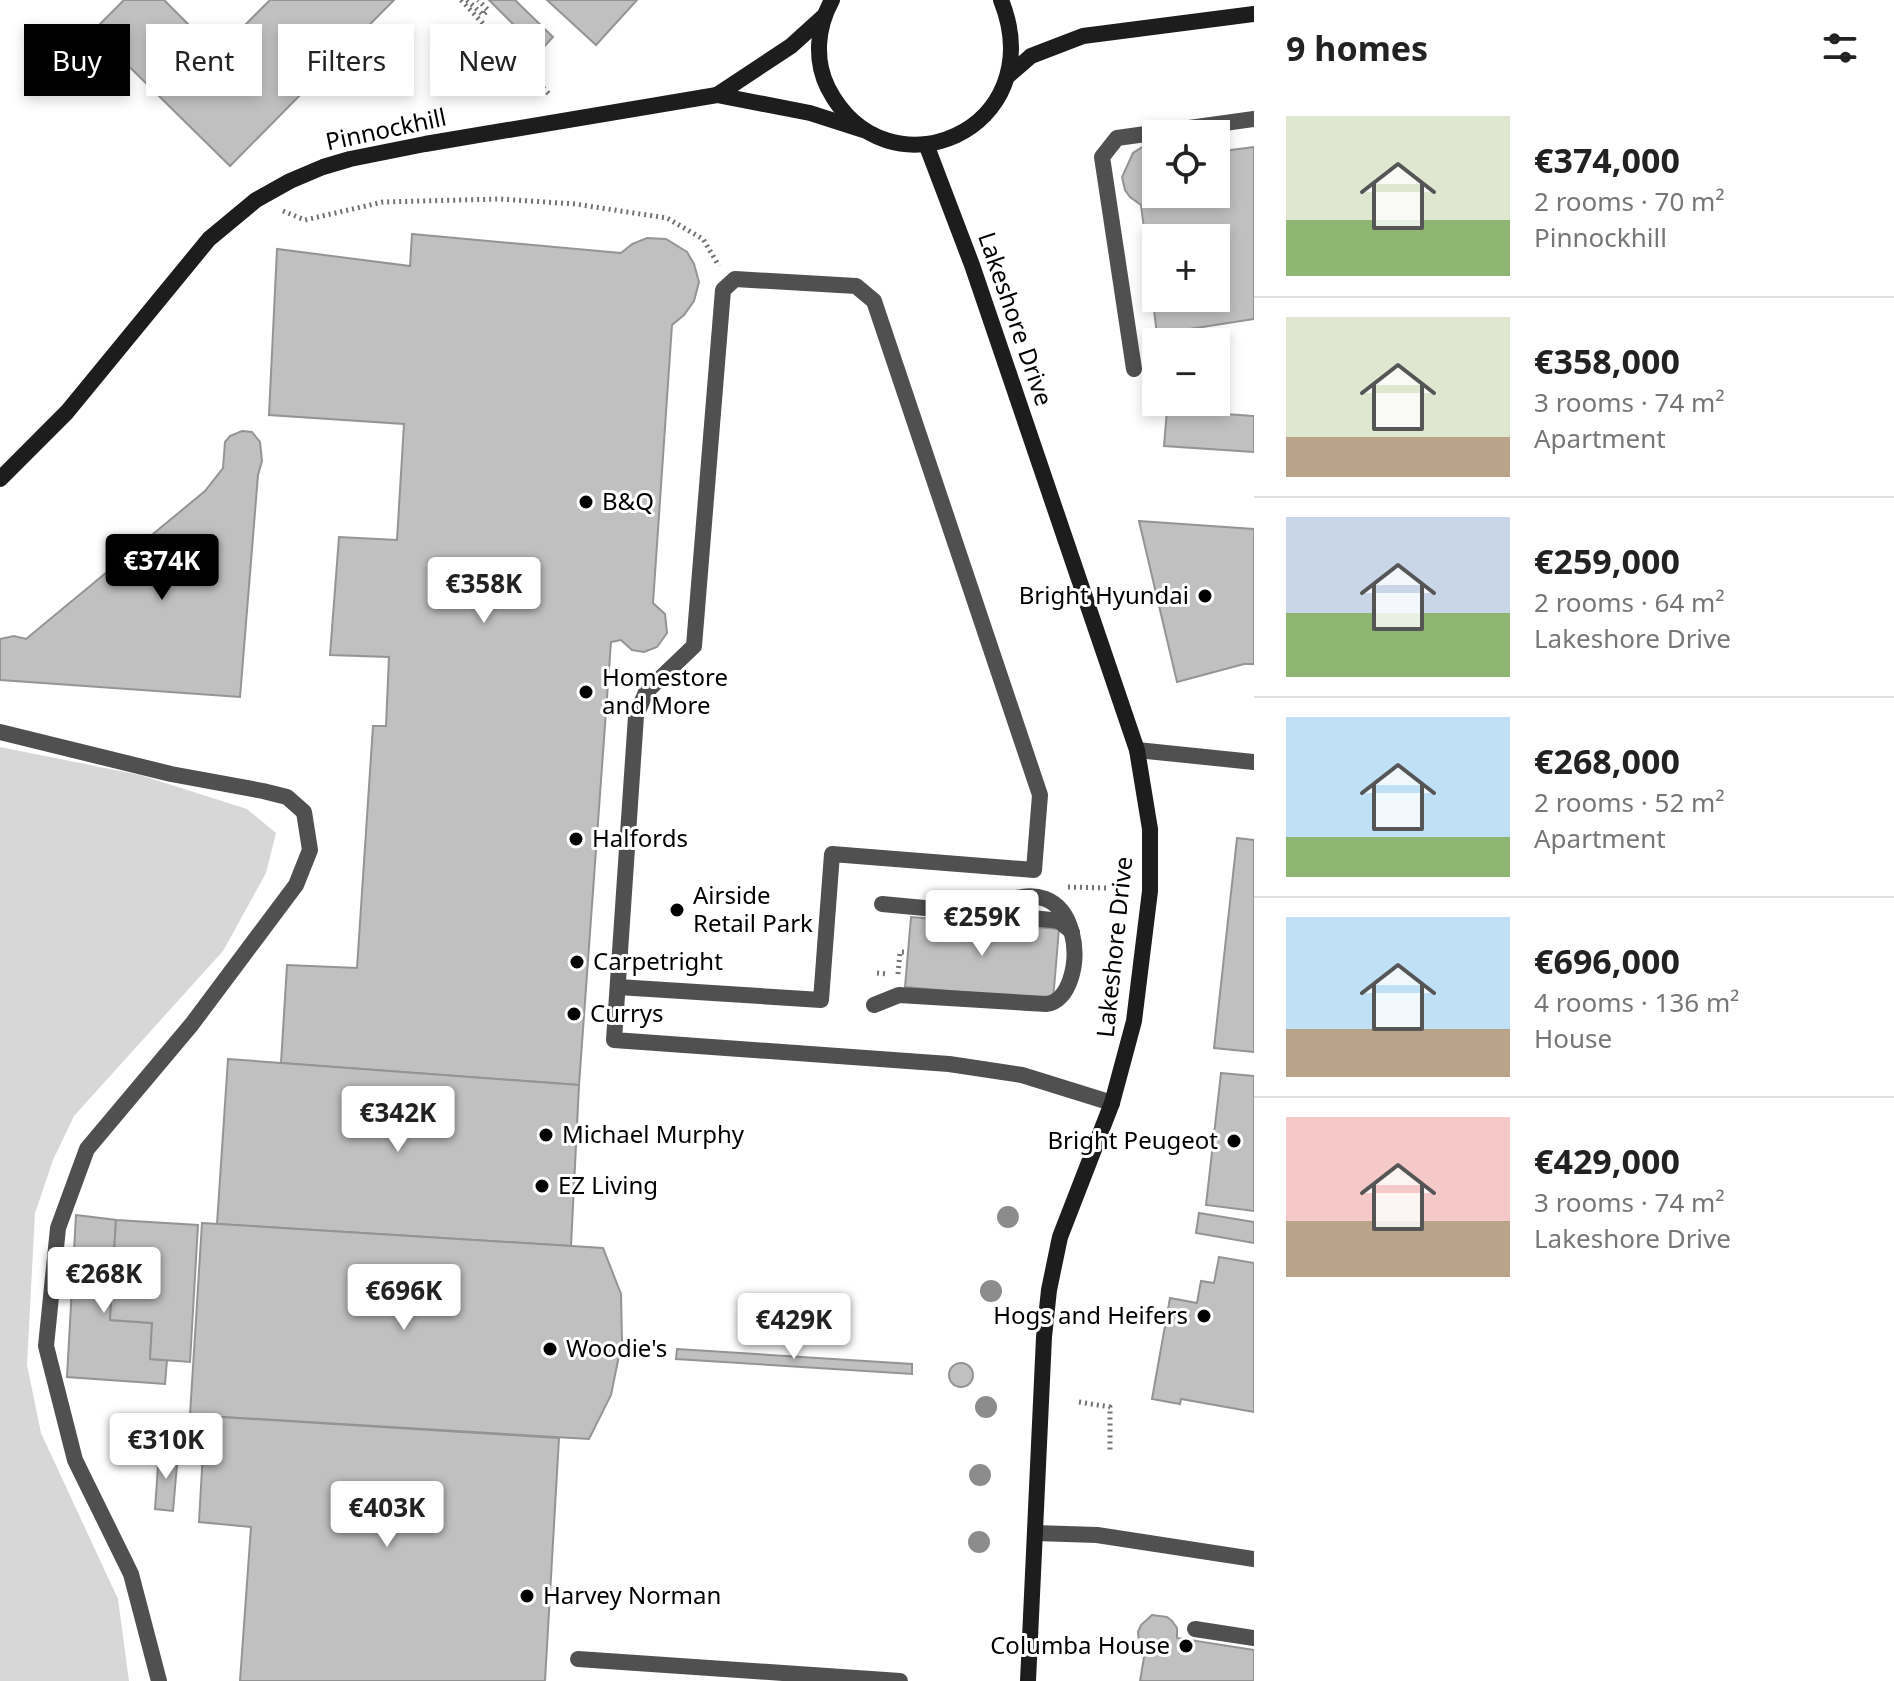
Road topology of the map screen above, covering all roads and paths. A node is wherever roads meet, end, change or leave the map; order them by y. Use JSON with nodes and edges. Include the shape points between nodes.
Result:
{"nodes":[{"id":1,"x":461,"y":0,"type":"edge"},
{"id":2,"x":467,"y":0,"type":"edge"},
{"id":3,"x":478,"y":0,"type":"edge"},
{"id":4,"x":832,"y":0,"type":"edge"},
{"id":5,"x":1001,"y":0,"type":"edge"},
{"id":6,"x":1254,"y":14,"type":"edge"},
{"id":7,"x":823,"y":17,"type":"junction"},
{"id":8,"x":1009,"y":75,"type":"junction"},
{"id":9,"x":549,"y":94,"type":"dead end"},
{"id":10,"x":717,"y":95,"type":"junction"},
{"id":11,"x":1254,"y":119,"type":"edge"},
{"id":12,"x":863,"y":130,"type":"junction"},
{"id":13,"x":926,"y":144,"type":"junction"},
{"id":14,"x":256,"y":200,"type":"junction"},
{"id":15,"x":730,"y":284,"type":"junction"},
{"id":16,"x":1134,"y":369,"type":"dead end"},
{"id":17,"x":0,"y":479,"type":"edge"},
{"id":18,"x":0,"y":732,"type":"edge"},
{"id":19,"x":1137,"y":750,"type":"junction"},
{"id":20,"x":1254,"y":762,"type":"edge"},
{"id":21,"x":882,"y":904,"type":"dead end"},
{"id":22,"x":908,"y":952,"type":"dead end"},
{"id":23,"x":877,"y":973,"type":"dead end"},
{"id":24,"x":618,"y":987,"type":"junction"},
{"id":25,"x":874,"y":1005,"type":"dead end"},
{"id":26,"x":1112,"y":1103,"type":"junction"},
{"id":27,"x":1079,"y":1402,"type":"dead end"},
{"id":28,"x":1110,"y":1452,"type":"dead end"},
{"id":29,"x":1035,"y":1533,"type":"junction"},
{"id":30,"x":1254,"y":1559,"type":"edge"},
{"id":31,"x":1195,"y":1629,"type":"dead end"},
{"id":32,"x":1254,"y":1638,"type":"edge"},
{"id":33,"x":578,"y":1659,"type":"dead end"},
{"id":34,"x":159,"y":1681,"type":"edge"},
{"id":35,"x":900,"y":1681,"type":"edge"},
{"id":36,"x":1028,"y":1681,"type":"edge"}],
"edges":[{"from":1,"to":9,"type":"path"},
{"from":2,"to":3,"type":"path","via":[[483,15],[488,10]]},
{"from":4,"to":7,"type":"main road"},
{"from":5,"to":8,"type":"main road","via":[[1013,49]]},
{"from":6,"to":8,"type":"main road","via":[[1083,36],[1031,56]]},
{"from":7,"to":10,"type":"main road","name":"Pinnockhill","via":[[791,46]]},
{"from":7,"to":12,"type":"main road","via":[[818,47],[823,77],[838,107]]},
{"from":8,"to":13,"type":"main road","via":[[978,122],[954,137]]},
{"from":10,"to":12,"type":"main road","name":"Pinnockhill","via":[[810,113]]},
{"from":10,"to":14,"type":"main road","name":"Pinnockhill","via":[[350,159]]},
{"from":11,"to":16,"type":"street","via":[[1117,138],[1102,157]]},
{"from":12,"to":13,"type":"main road","name":"Pinnockhill","via":[[893,143]]},
{"from":13,"to":19,"type":"main road","name":"Lakeshore Drive"},
{"from":14,"to":15,"type":"path","via":[[305,220],[383,202],[500,199],[667,218],[703,239]]},
{"from":14,"to":17,"type":"main road","name":"Pinnockhill","via":[[209,239],[67,412]]},
{"from":15,"to":24,"type":"street","via":[[723,290],[694,646],[646,692],[636,716]]},
{"from":15,"to":24,"type":"street","via":[[735,279],[856,286],[874,301],[1040,795],[1034,870],[832,854],[821,1000]]},
{"from":18,"to":34,"type":"street","via":[[287,797],[304,812],[310,850],[296,885],[192,1024],[87,1149],[58,1228],[46,1346],[75,1460],[131,1574]]},
{"from":19,"to":20,"type":"street"},
{"from":19,"to":26,"type":"main road","name":"Lakeshore Drive","via":[[1150,829],[1150,891],[1134,1021]]},
{"from":21,"to":25,"type":"street","via":[[1059,921],[1072,932],[1072,975],[1055,1004],[899,995]]},
{"from":22,"to":23,"type":"path","via":[[900,952],[898,975]]},
{"from":24,"to":26,"type":"street","via":[[614,1040],[974,1067]]},
{"from":26,"to":29,"type":"main road","name":"Lakeshore Drive","via":[[1054,1258],[1044,1337]]},
{"from":27,"to":28,"type":"path","via":[[1110,1407]]},
{"from":29,"to":30,"type":"street","via":[[1097,1535]]},
{"from":29,"to":36,"type":"main road","name":"Lakeshore Drive"},
{"from":31,"to":32,"type":"street"},
{"from":33,"to":35,"type":"street"}]}
